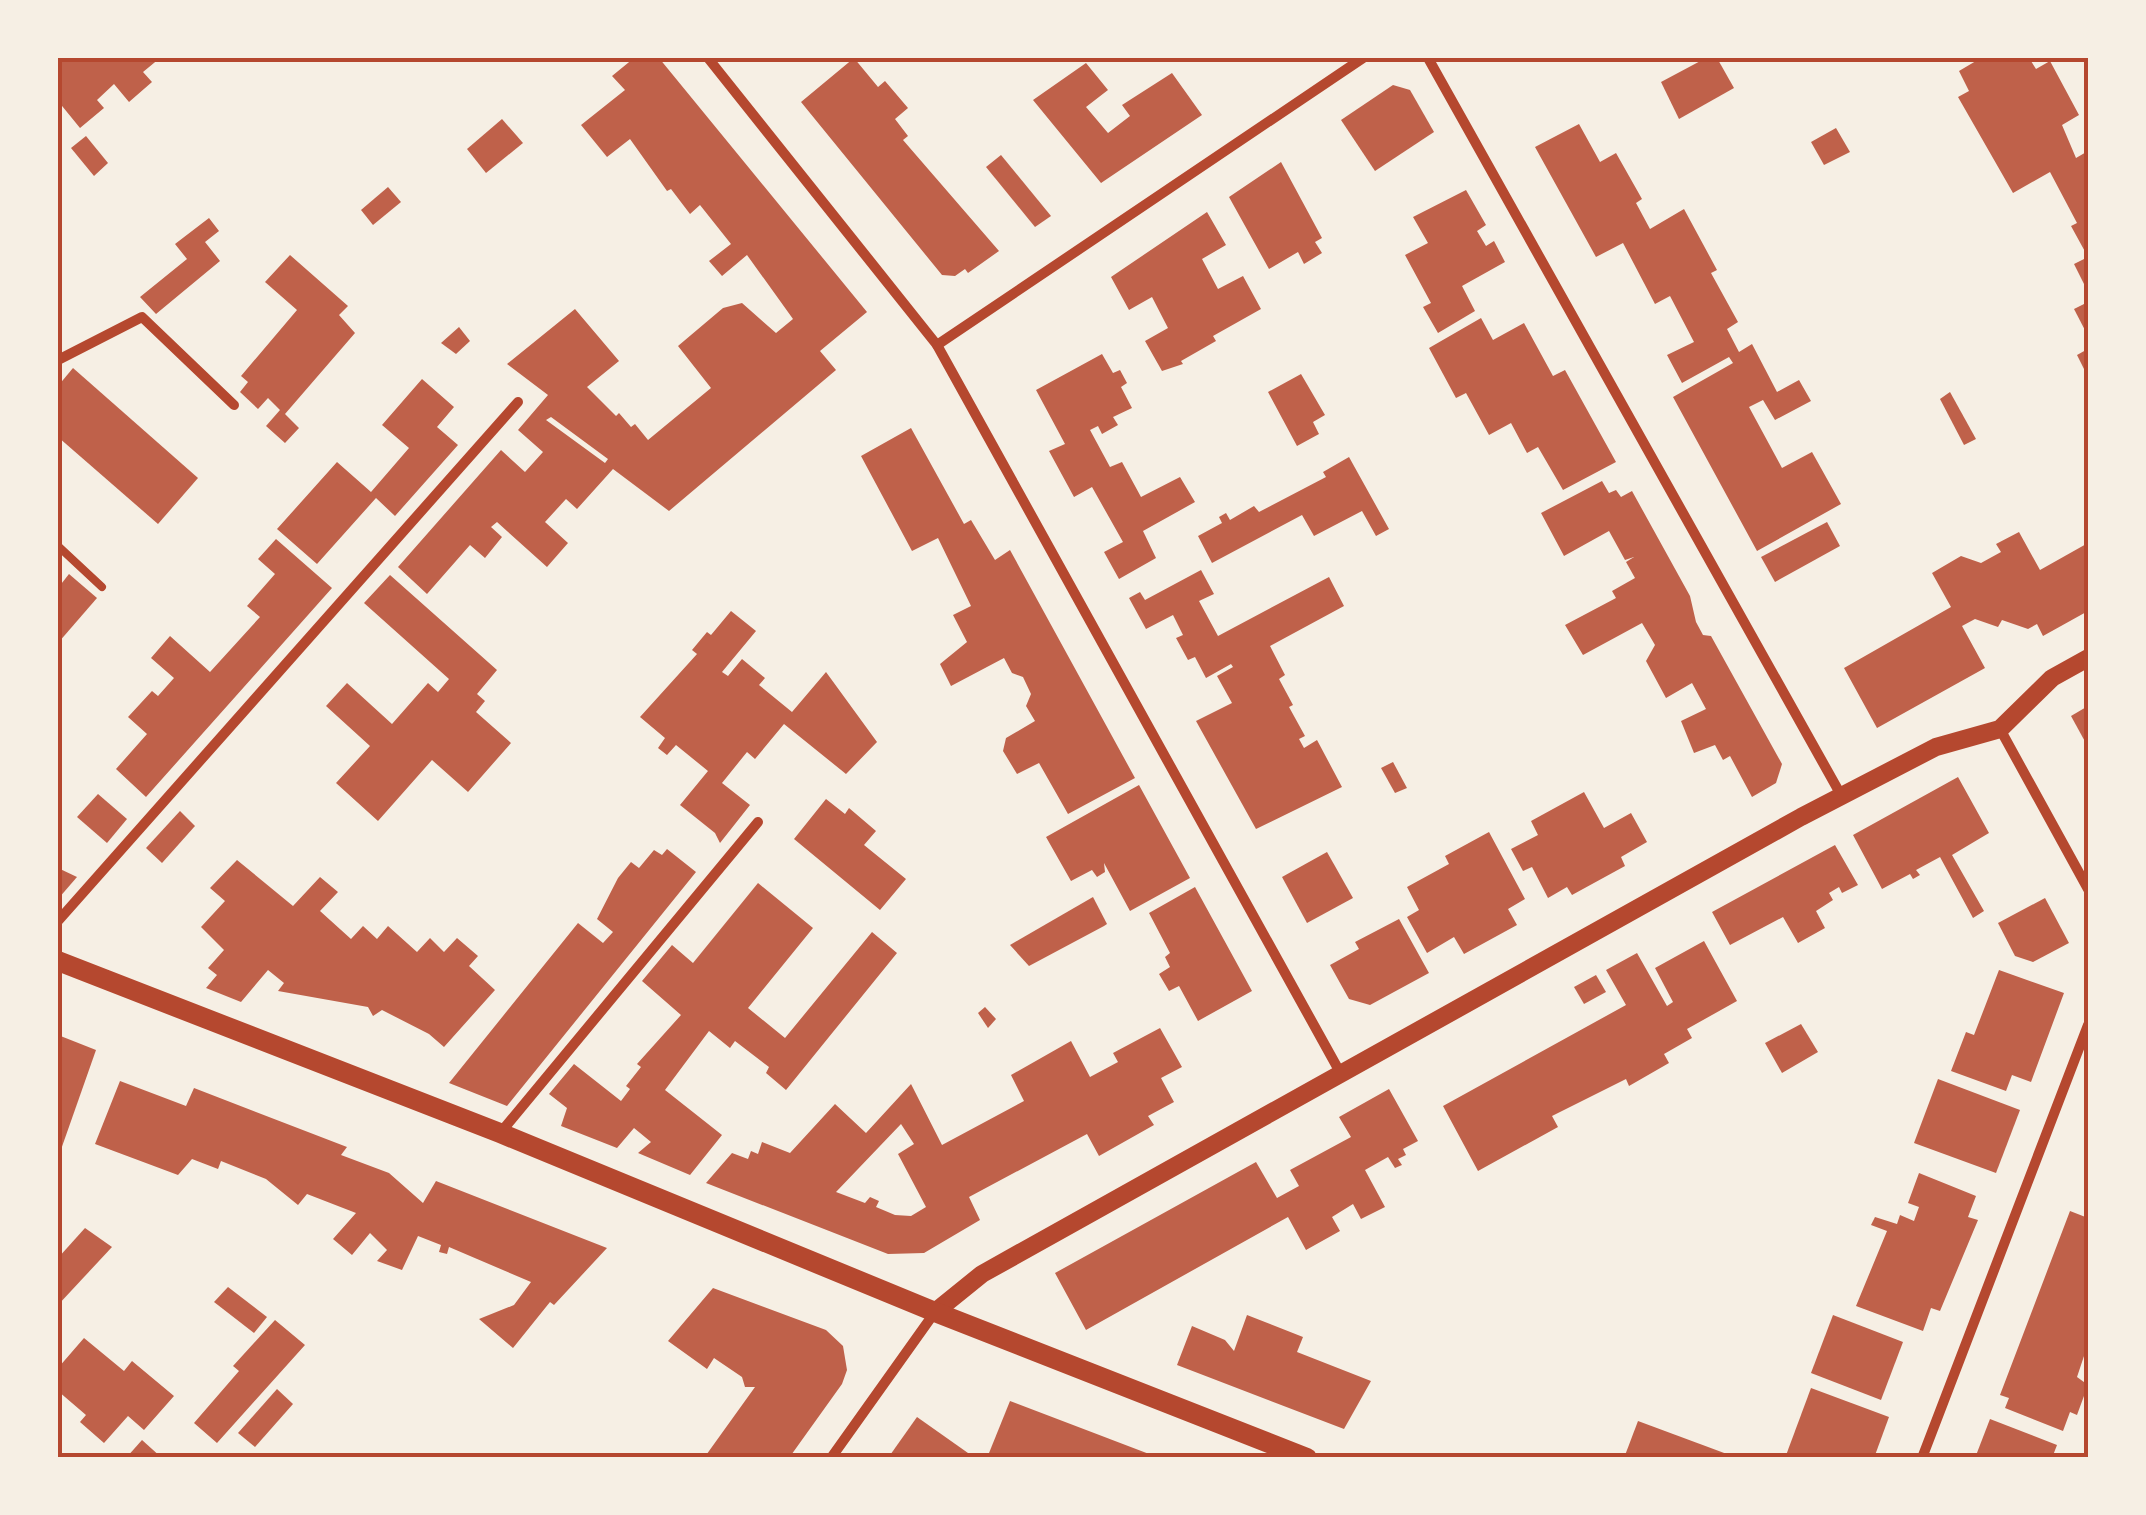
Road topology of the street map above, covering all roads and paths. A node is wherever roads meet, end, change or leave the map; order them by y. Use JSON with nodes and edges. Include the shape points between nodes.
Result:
{"nodes":[{"id":1,"x":708,"y":58,"type":"edge"},
{"id":2,"x":1363,"y":58,"type":"edge"},
{"id":3,"x":1428,"y":58,"type":"edge"},
{"id":4,"x":937,"y":346,"type":"junction"},
{"id":5,"x":58,"y":360,"type":"edge"},
{"id":6,"x":518,"y":402,"type":"dead end"},
{"id":7,"x":234,"y":405,"type":"dead end"},
{"id":8,"x":58,"y":546,"type":"edge"},
{"id":9,"x":102,"y":587,"type":"dead end"},
{"id":10,"x":2088,"y":658,"type":"edge"},
{"id":11,"x":2000,"y":729,"type":"junction"},
{"id":12,"x":1842,"y":795,"type":"junction"},
{"id":13,"x":758,"y":822,"type":"dead end"},
{"id":14,"x":2088,"y":890,"type":"edge"},
{"id":15,"x":58,"y":921,"type":"edge"},
{"id":16,"x":58,"y":961,"type":"edge"},
{"id":17,"x":2088,"y":1025,"type":"edge"},
{"id":18,"x":1342,"y":1075,"type":"junction"},
{"id":19,"x":500,"y":1132,"type":"junction"},
{"id":20,"x":934,"y":1312,"type":"junction"},
{"id":21,"x":831,"y":1458,"type":"edge"},
{"id":22,"x":1307,"y":1458,"type":"edge"},
{"id":23,"x":1922,"y":1458,"type":"edge"}],
"edges":[{"from":1,"to":4,"type":"street"},
{"from":2,"to":4,"type":"street"},
{"from":3,"to":12,"type":"street"},
{"from":4,"to":18,"type":"street"},
{"from":5,"to":7,"type":"street","via":[[142,317]]},
{"from":6,"to":15,"type":"street"},
{"from":8,"to":9,"type":"lane"},
{"from":10,"to":11,"type":"street","via":[[2052,678]]},
{"from":11,"to":12,"type":"street","via":[[1936,747]]},
{"from":11,"to":14,"type":"street"},
{"from":12,"to":18,"type":"street"},
{"from":13,"to":19,"type":"street"},
{"from":16,"to":19,"type":"main road"},
{"from":17,"to":23,"type":"street"},
{"from":18,"to":20,"type":"street","via":[[982,1274]]},
{"from":19,"to":20,"type":"main road"},
{"from":20,"to":21,"type":"street"},
{"from":20,"to":22,"type":"main road"}]}
